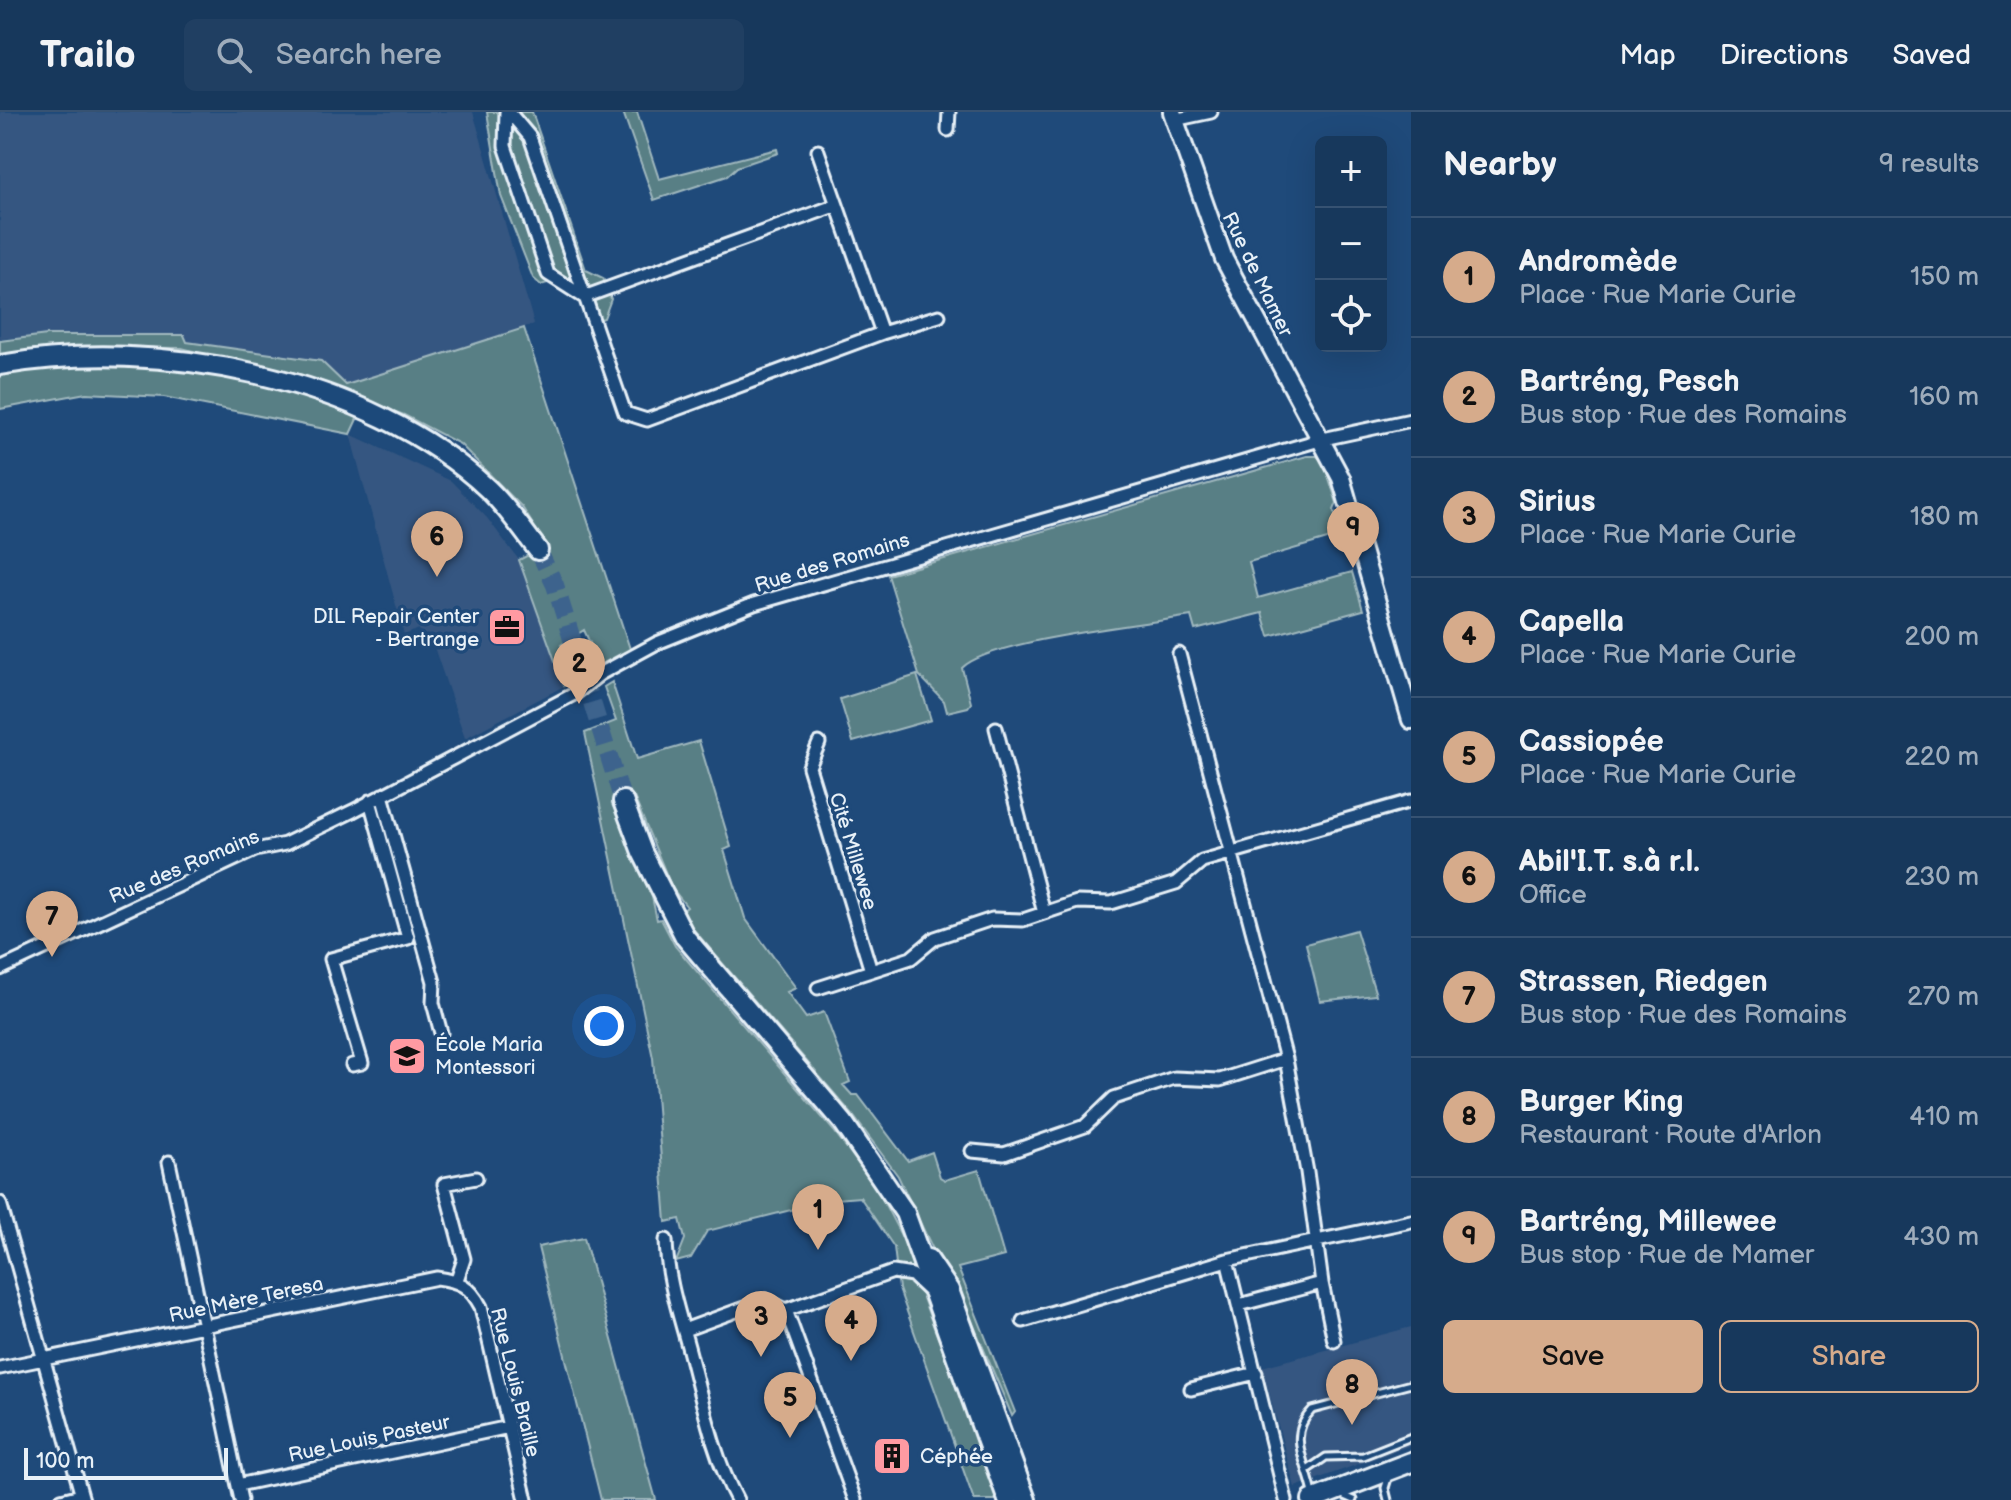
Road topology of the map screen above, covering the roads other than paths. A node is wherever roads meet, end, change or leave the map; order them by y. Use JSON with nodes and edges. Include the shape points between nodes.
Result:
{"nodes":[{"id":1,"x":508,"y":112,"type":"edge"},
{"id":2,"x":949,"y":112,"type":"edge"},
{"id":3,"x":1211,"y":112,"type":"edge"},
{"id":4,"x":1173,"y":116,"type":"edge"},
{"id":5,"x":948,"y":130,"type":"dead end"},
{"id":6,"x":818,"y":151,"type":"dead end"},
{"id":7,"x":837,"y":205,"type":"junction"},
{"id":8,"x":584,"y":297,"type":"junction"},
{"id":9,"x":939,"y":316,"type":"dead end"},
{"id":10,"x":882,"y":333,"type":"junction"},
{"id":11,"x":0,"y":365,"type":"edge"},
{"id":12,"x":1411,"y":420,"type":"edge"},
{"id":13,"x":1323,"y":439,"type":"junction"},
{"id":14,"x":538,"y":550,"type":"tunnel mouth"},
{"id":15,"x":1179,"y":654,"type":"dead end"},
{"id":16,"x":1411,"y":720,"type":"edge"},
{"id":17,"x":996,"y":728,"type":"dead end"},
{"id":18,"x":819,"y":743,"type":"dead end"},
{"id":19,"x":382,"y":795,"type":"junction"},
{"id":20,"x":370,"y":801,"type":"junction"},
{"id":21,"x":623,"y":801,"type":"tunnel mouth"},
{"id":22,"x":1411,"y":801,"type":"edge"},
{"id":23,"x":1232,"y":852,"type":"junction"},
{"id":24,"x":1044,"y":913,"type":"junction"},
{"id":25,"x":0,"y":969,"type":"edge"},
{"id":26,"x":871,"y":971,"type":"junction"},
{"id":27,"x":818,"y":988,"type":"dead end"},
{"id":28,"x":441,"y":1033,"type":"dead end"},
{"id":29,"x":1286,"y":1059,"type":"junction"},
{"id":30,"x":352,"y":1065,"type":"dead end"},
{"id":31,"x":972,"y":1151,"type":"dead end"},
{"id":32,"x":169,"y":1162,"type":"dead end"},
{"id":33,"x":476,"y":1178,"type":"dead end"},
{"id":34,"x":0,"y":1203,"type":"edge"},
{"id":35,"x":1411,"y":1221,"type":"edge"},
{"id":36,"x":666,"y":1240,"type":"dead end"},
{"id":37,"x":1315,"y":1240,"type":"junction"},
{"id":38,"x":918,"y":1243,"type":"junction"},
{"id":39,"x":1227,"y":1260,"type":"junction"},
{"id":40,"x":457,"y":1280,"type":"junction"},
{"id":41,"x":1322,"y":1283,"type":"junction"},
{"id":42,"x":933,"y":1295,"type":"junction"},
{"id":43,"x":1239,"y":1305,"type":"junction"},
{"id":44,"x":786,"y":1310,"type":"junction"},
{"id":45,"x":1023,"y":1321,"type":"dead end"},
{"id":46,"x":201,"y":1326,"type":"junction"},
{"id":47,"x":684,"y":1330,"type":"junction"},
{"id":48,"x":1334,"y":1341,"type":"dead end"},
{"id":49,"x":42,"y":1359,"type":"junction"},
{"id":50,"x":0,"y":1368,"type":"edge"},
{"id":51,"x":1256,"y":1373,"type":"junction"},
{"id":52,"x":1411,"y":1384,"type":"edge"},
{"id":53,"x":1191,"y":1389,"type":"dead end"},
{"id":54,"x":509,"y":1427,"type":"junction"},
{"id":55,"x":1411,"y":1437,"type":"edge"},
{"id":56,"x":1411,"y":1462,"type":"edge"},
{"id":57,"x":1307,"y":1470,"type":"junction"},
{"id":58,"x":1390,"y":1470,"type":"junction"},
{"id":59,"x":238,"y":1485,"type":"junction"},
{"id":60,"x":1334,"y":1492,"type":"junction"},
{"id":61,"x":82,"y":1497,"type":"edge"},
{"id":62,"x":61,"y":1500,"type":"edge"},
{"id":63,"x":241,"y":1500,"type":"edge"},
{"id":64,"x":526,"y":1500,"type":"edge"},
{"id":65,"x":737,"y":1500,"type":"edge"},
{"id":66,"x":855,"y":1500,"type":"edge"},
{"id":67,"x":1008,"y":1500,"type":"edge"},
{"id":68,"x":1026,"y":1500,"type":"edge"},
{"id":69,"x":1286,"y":1500,"type":"edge"},
{"id":70,"x":1313,"y":1500,"type":"edge"},
{"id":71,"x":1353,"y":1500,"type":"edge"},
{"id":72,"x":1388,"y":1500,"type":"edge"}],
"edges":[{"from":1,"to":8,"type":"street","via":[[530,137]]},
{"from":1,"to":8,"type":"street","via":[[505,146],[548,274]]},
{"from":2,"to":5,"type":"street"},
{"from":3,"to":4,"type":"street"},
{"from":4,"to":13,"type":"street","name":"Rue de Mamer","via":[[1224,259]]},
{"from":6,"to":7,"type":"street"},
{"from":7,"to":8,"type":"street"},
{"from":7,"to":10,"type":"street"},
{"from":8,"to":10,"type":"street","via":[[625,413],[636,419],[647,420]]},
{"from":9,"to":10,"type":"street"},
{"from":11,"to":14,"type":"main road","via":[[68,356],[144,357],[219,366],[295,384],[427,444],[487,488]]},
{"from":12,"to":13,"type":"street","name":"Rue des Romains"},
{"from":13,"to":16,"type":"street","name":"Rue de Mamer","via":[[1359,534]]},
{"from":13,"to":19,"type":"street","name":"Rue des Romains","via":[[754,604],[657,643],[576,693]]},
{"from":15,"to":23,"type":"street"},
{"from":17,"to":24,"type":"street"},
{"from":18,"to":26,"type":"street","name":"Cité Millewee","via":[[809,767]]},
{"from":19,"to":20,"type":"street","name":"Rue des Romains"},
{"from":19,"to":28,"type":"street","via":[[434,982]]},
{"from":20,"to":25,"type":"street","name":"Rue des Romains","via":[[285,844],[255,850]]},
{"from":20,"to":30,"type":"street","via":[[408,938],[331,959],[362,1063]]},
{"from":21,"to":38,"type":"main road","via":[[685,937],[866,1152]]},
{"from":22,"to":23,"type":"street"},
{"from":23,"to":24,"type":"street","via":[[1202,861],[1176,883],[1111,903],[1077,902]]},
{"from":23,"to":29,"type":"street"},
{"from":24,"to":26,"type":"street","via":[[1023,920],[992,919],[935,938],[911,958]]},
{"from":26,"to":27,"type":"street"},
{"from":29,"to":31,"type":"street","via":[[1220,1080],[1174,1078],[1114,1098],[1085,1126],[1004,1154]]},
{"from":29,"to":37,"type":"street"},
{"from":32,"to":46,"type":"street"},
{"from":33,"to":40,"type":"street","via":[[444,1184],[464,1259]]},
{"from":34,"to":49,"type":"street"},
{"from":35,"to":37,"type":"street"},
{"from":36,"to":47,"type":"street","via":[[667,1269]]},
{"from":37,"to":39,"type":"street"},
{"from":37,"to":41,"type":"street"},
{"from":38,"to":42,"type":"main road"},
{"from":38,"to":68,"type":"main road","via":[[949,1290]]},
{"from":39,"to":43,"type":"street"},
{"from":39,"to":45,"type":"street"},
{"from":40,"to":46,"type":"street","name":"Rue Mère Teresa","via":[[437,1278]]},
{"from":40,"to":54,"type":"street","name":"Rue Louis Braille","via":[[481,1307]]},
{"from":41,"to":43,"type":"street"},
{"from":41,"to":48,"type":"street"},
{"from":42,"to":44,"type":"street","via":[[912,1275],[893,1272]]},
{"from":42,"to":67,"type":"main road"},
{"from":43,"to":51,"type":"street"},
{"from":44,"to":47,"type":"street","via":[[766,1300]]},
{"from":44,"to":66,"type":"street"},
{"from":46,"to":49,"type":"street","name":"Rue Mère Teresa"},
{"from":46,"to":59,"type":"street"},
{"from":47,"to":65,"type":"street"},
{"from":49,"to":50,"type":"street","name":"Rue Mère Teresa"},
{"from":49,"to":61,"type":"street"},
{"from":51,"to":53,"type":"street"},
{"from":51,"to":69,"type":"street"},
{"from":52,"to":57,"type":"lane","via":[[1312,1410],[1296,1434]]},
{"from":54,"to":59,"type":"street","name":"Rue Louis Pasteur"},
{"from":54,"to":64,"type":"street","name":"Rue Louis Braille"},
{"from":55,"to":57,"type":"lane","via":[[1363,1456],[1326,1457]]},
{"from":56,"to":58,"type":"main road"},
{"from":57,"to":70,"type":"lane"},
{"from":58,"to":60,"type":"main road"},
{"from":58,"to":72,"type":"lane"},
{"from":59,"to":63,"type":"street"},
{"from":60,"to":70,"type":"main road"},
{"from":60,"to":71,"type":"lane"},
{"from":61,"to":62,"type":"street"}]}
